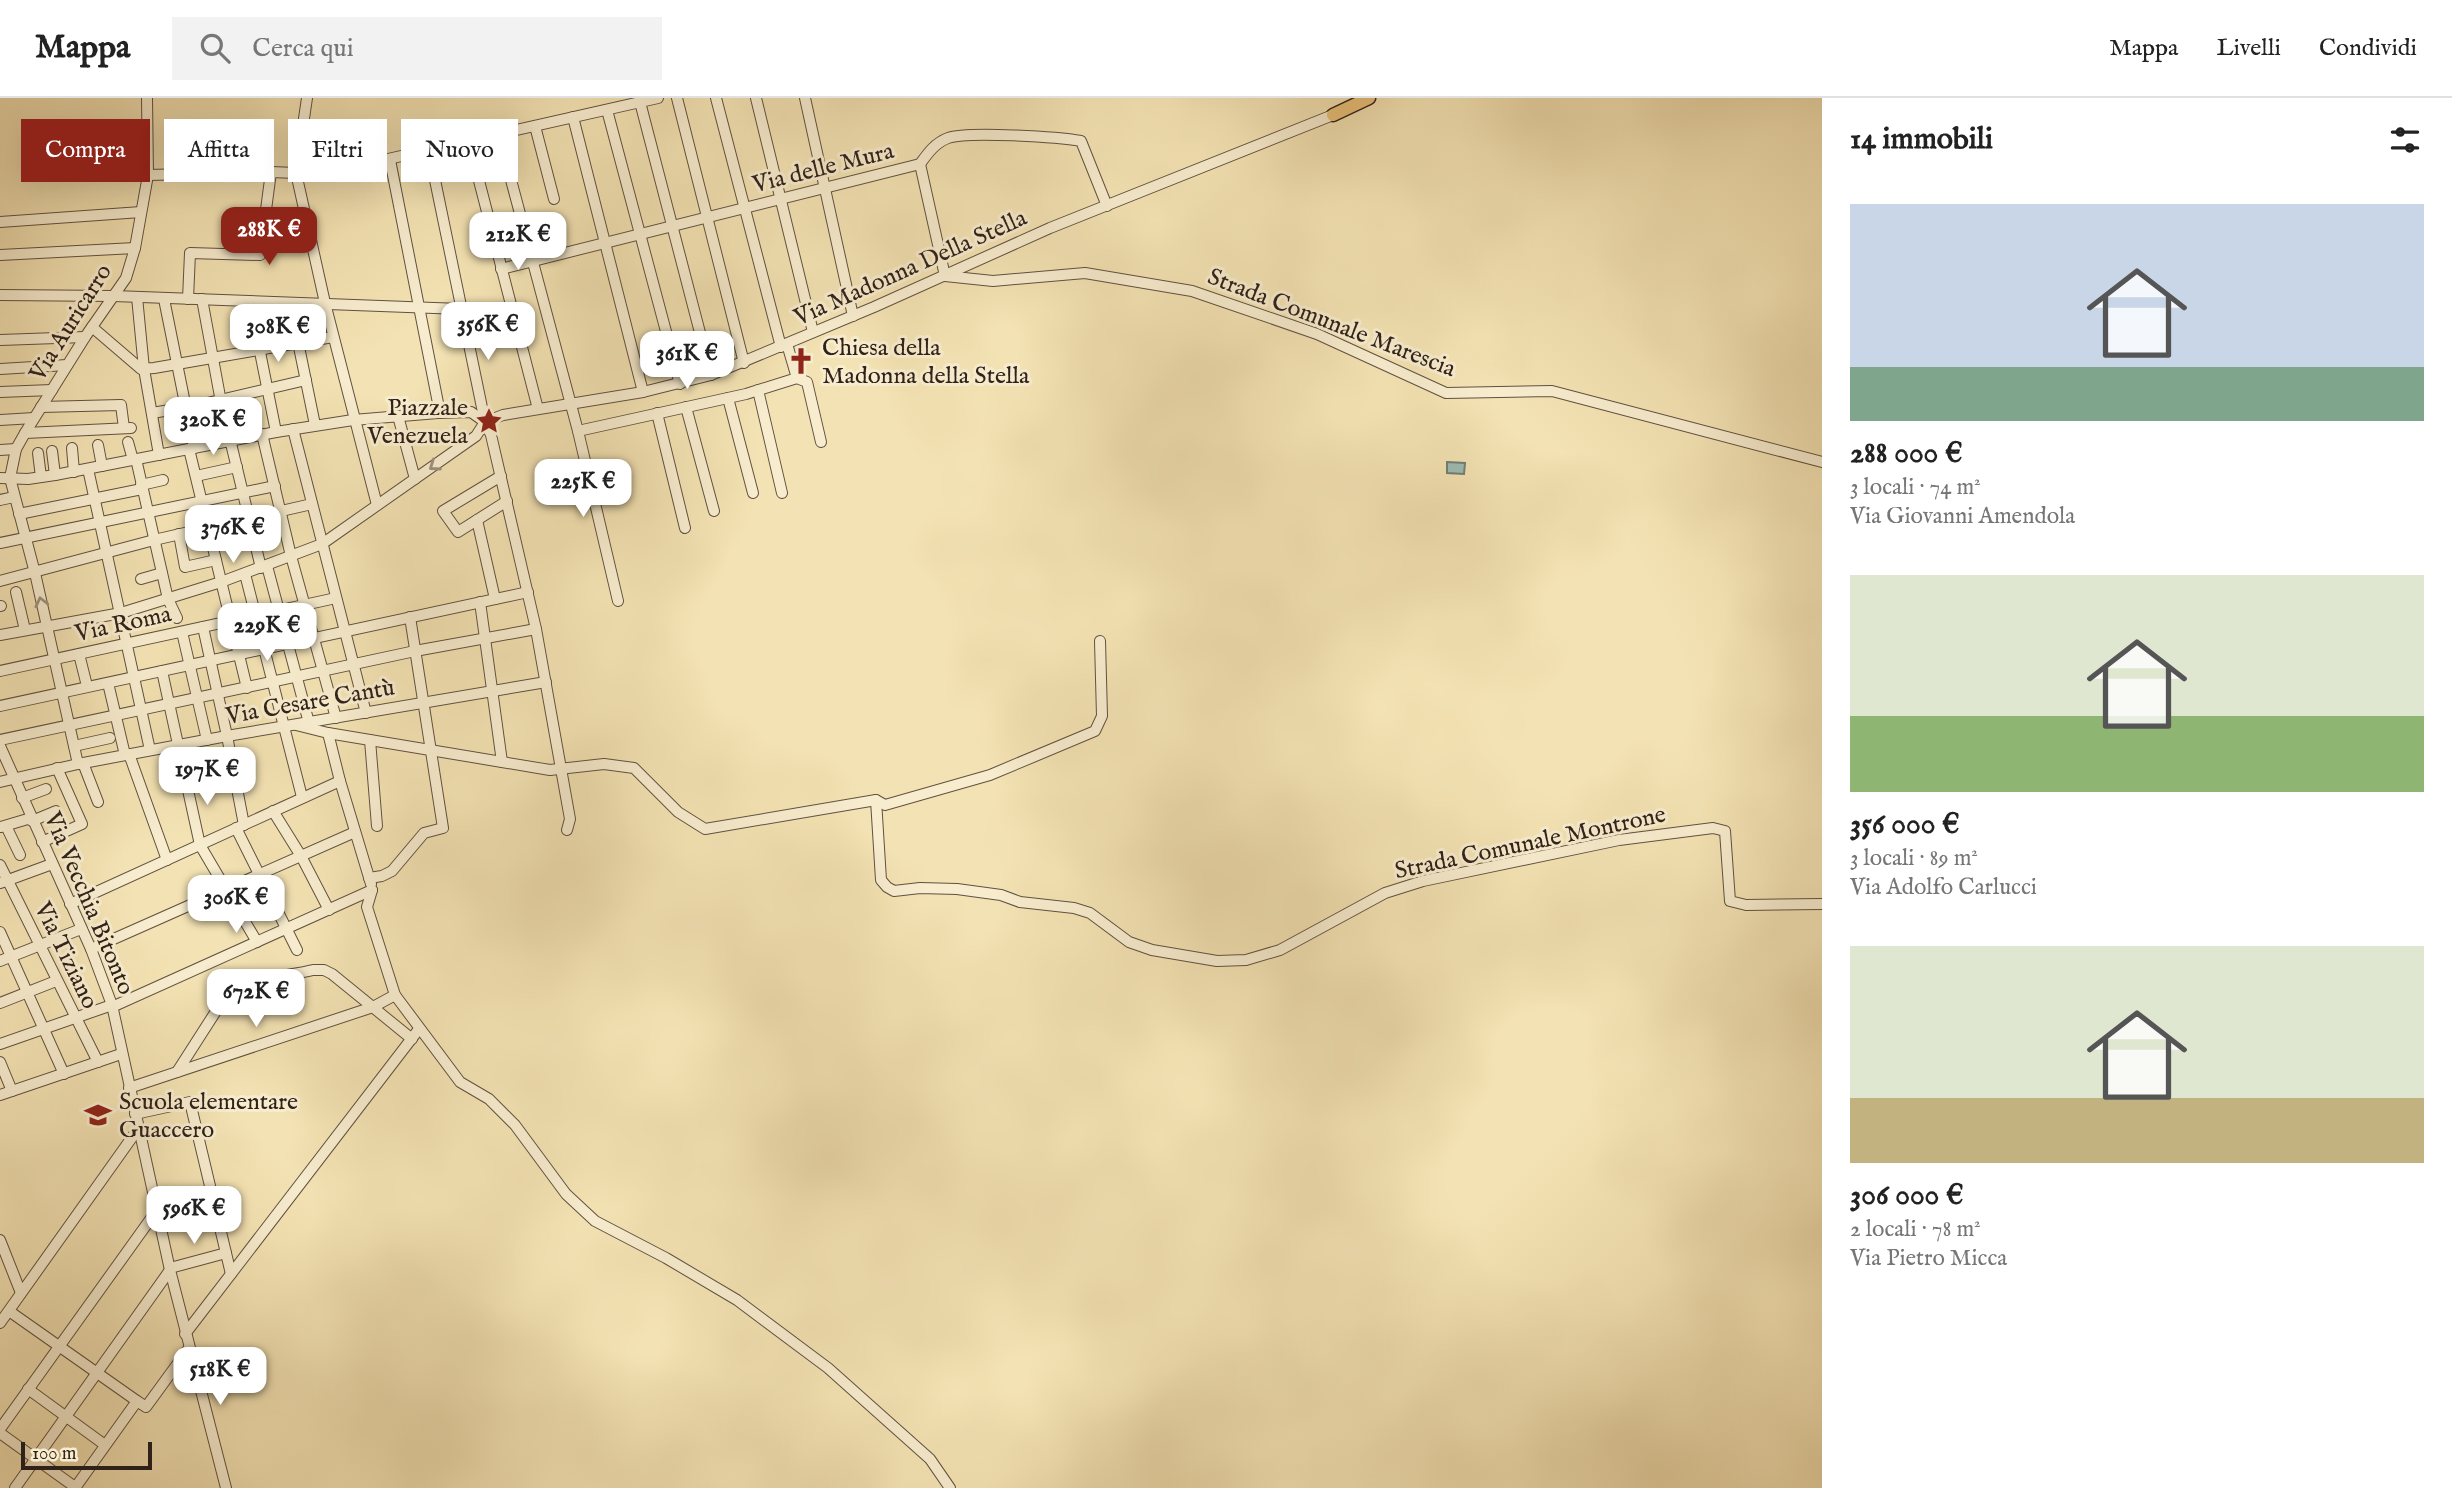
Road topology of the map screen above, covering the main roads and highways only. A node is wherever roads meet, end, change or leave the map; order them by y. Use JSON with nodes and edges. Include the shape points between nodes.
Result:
{"nodes":[{"id":1,"x":1348,"y":98,"type":"edge"},
{"id":2,"x":1369,"y":98,"type":"edge"}],
"edges":[{"from":1,"to":2,"type":"main road","via":[[1333,115]]}]}
